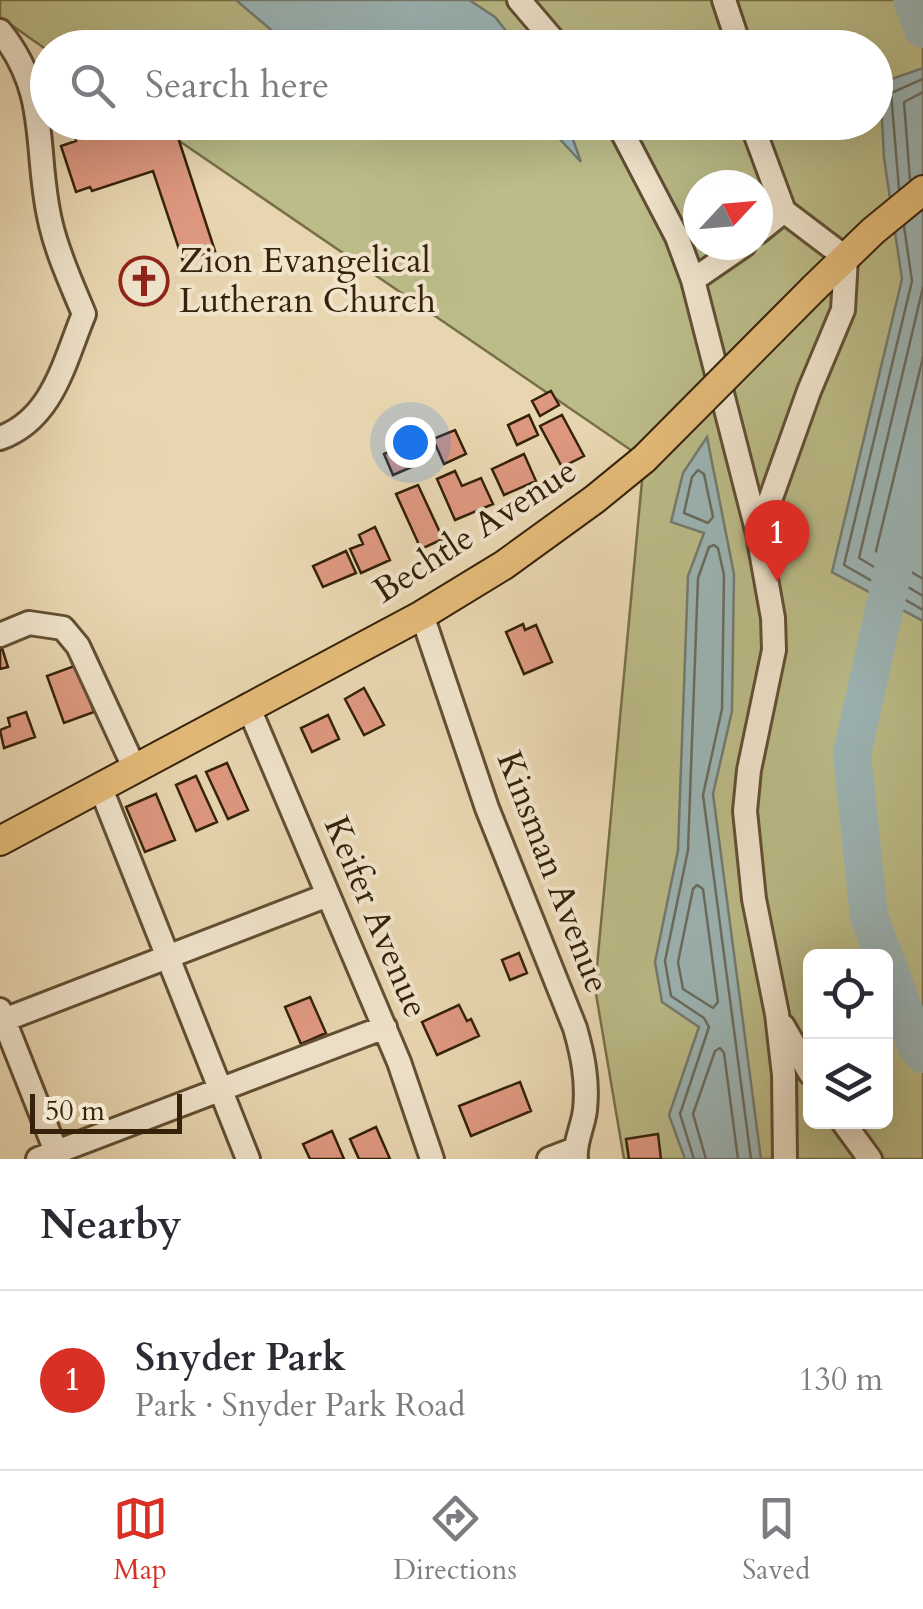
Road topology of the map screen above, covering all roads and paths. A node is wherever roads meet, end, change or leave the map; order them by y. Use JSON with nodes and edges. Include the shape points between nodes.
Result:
{"nodes":[{"id":1,"x":519,"y":0,"type":"edge"},
{"id":2,"x":724,"y":0,"type":"edge"},
{"id":3,"x":545,"y":30,"type":"edge"},
{"id":4,"x":734,"y":30,"type":"edge"},
{"id":5,"x":0,"y":31,"type":"edge"},
{"id":6,"x":30,"y":83,"type":"edge"},
{"id":7,"x":40,"y":140,"type":"edge"},
{"id":8,"x":626,"y":140,"type":"edge"},
{"id":9,"x":759,"y":140,"type":"edge"},
{"id":10,"x":923,"y":190,"type":"edge"},
{"id":11,"x":784,"y":210,"type":"junction"},
{"id":12,"x":773,"y":219,"type":"edge"},
{"id":13,"x":846,"y":258,"type":"junction"},
{"id":14,"x":722,"y":260,"type":"edge"},
{"id":15,"x":693,"y":280,"type":"junction"},
{"id":16,"x":0,"y":438,"type":"edge"},
{"id":17,"x":758,"y":534,"type":"junction"},
{"id":18,"x":422,"y":615,"type":"junction"},
{"id":19,"x":0,"y":635,"type":"edge"},
{"id":20,"x":248,"y":706,"type":"junction"},
{"id":21,"x":134,"y":768,"type":"junction"},
{"id":22,"x":100,"y":786,"type":"junction"},
{"id":23,"x":0,"y":841,"type":"edge"},
{"id":24,"x":328,"y":895,"type":"junction"},
{"id":25,"x":168,"y":957,"type":"junction"},
{"id":26,"x":777,"y":1014,"type":"junction"},
{"id":27,"x":2,"y":1015,"type":"edge"},
{"id":28,"x":385,"y":1027,"type":"junction"},
{"id":29,"x":9,"y":1059,"type":"edge"},
{"id":30,"x":803,"y":1060,"type":"edge"},
{"id":31,"x":221,"y":1089,"type":"junction"},
{"id":32,"x":849,"y":1129,"type":"edge"},
{"id":33,"x":575,"y":1154,"type":"edge"},
{"id":34,"x":51,"y":1157,"type":"edge"},
{"id":35,"x":248,"y":1159,"type":"edge"},
{"id":36,"x":432,"y":1159,"type":"edge"},
{"id":37,"x":549,"y":1159,"type":"edge"},
{"id":38,"x":785,"y":1159,"type":"edge"},
{"id":39,"x":870,"y":1159,"type":"edge"}],
"edges":[{"from":1,"to":3,"type":"street"},
{"from":2,"to":4,"type":"street"},
{"from":5,"to":6,"type":"street"},
{"from":7,"to":16,"type":"street","via":[[50,224],[84,314],[47,404],[18,432]]},
{"from":8,"to":15,"type":"street"},
{"from":9,"to":11,"type":"street"},
{"from":10,"to":13,"type":"main road","name":"Bechtle Avenue"},
{"from":11,"to":12,"type":"street"},
{"from":11,"to":13,"type":"street"},
{"from":13,"to":17,"type":"street","via":[[844,310]]},
{"from":13,"to":18,"type":"main road","name":"Bechtle Avenue","bridge":true,"via":[[644,459],[504,565]]},
{"from":14,"to":15,"type":"street"},
{"from":15,"to":17,"type":"street"},
{"from":17,"to":26,"type":"street","via":[[774,650],[745,811]]},
{"from":18,"to":20,"type":"main road","name":"Bechtle Avenue"},
{"from":18,"to":33,"type":"street","name":"Kinsman Avenue","via":[[487,808],[580,1044],[587,1088]]},
{"from":19,"to":21,"type":"street","via":[[29,624],[63,628],[78,646]]},
{"from":20,"to":21,"type":"main road","name":"Bechtle Avenue"},
{"from":20,"to":24,"type":"street","name":"Keifer Avenue"},
{"from":21,"to":22,"type":"main road","name":"Bechtle Avenue"},
{"from":22,"to":23,"type":"main road","name":"Bechtle Avenue"},
{"from":22,"to":25,"type":"street"},
{"from":24,"to":25,"type":"street"},
{"from":24,"to":28,"type":"street","name":"Keifer Avenue"},
{"from":25,"to":27,"type":"street"},
{"from":25,"to":31,"type":"street"},
{"from":26,"to":30,"type":"street"},
{"from":26,"to":38,"type":"street"},
{"from":27,"to":29,"type":"street"},
{"from":28,"to":31,"type":"street"},
{"from":28,"to":36,"type":"street","name":"Keifer Avenue"},
{"from":29,"to":34,"type":"street"},
{"from":31,"to":34,"type":"street"},
{"from":31,"to":35,"type":"street"},
{"from":32,"to":39,"type":"street"},
{"from":33,"to":37,"type":"street"}]}
